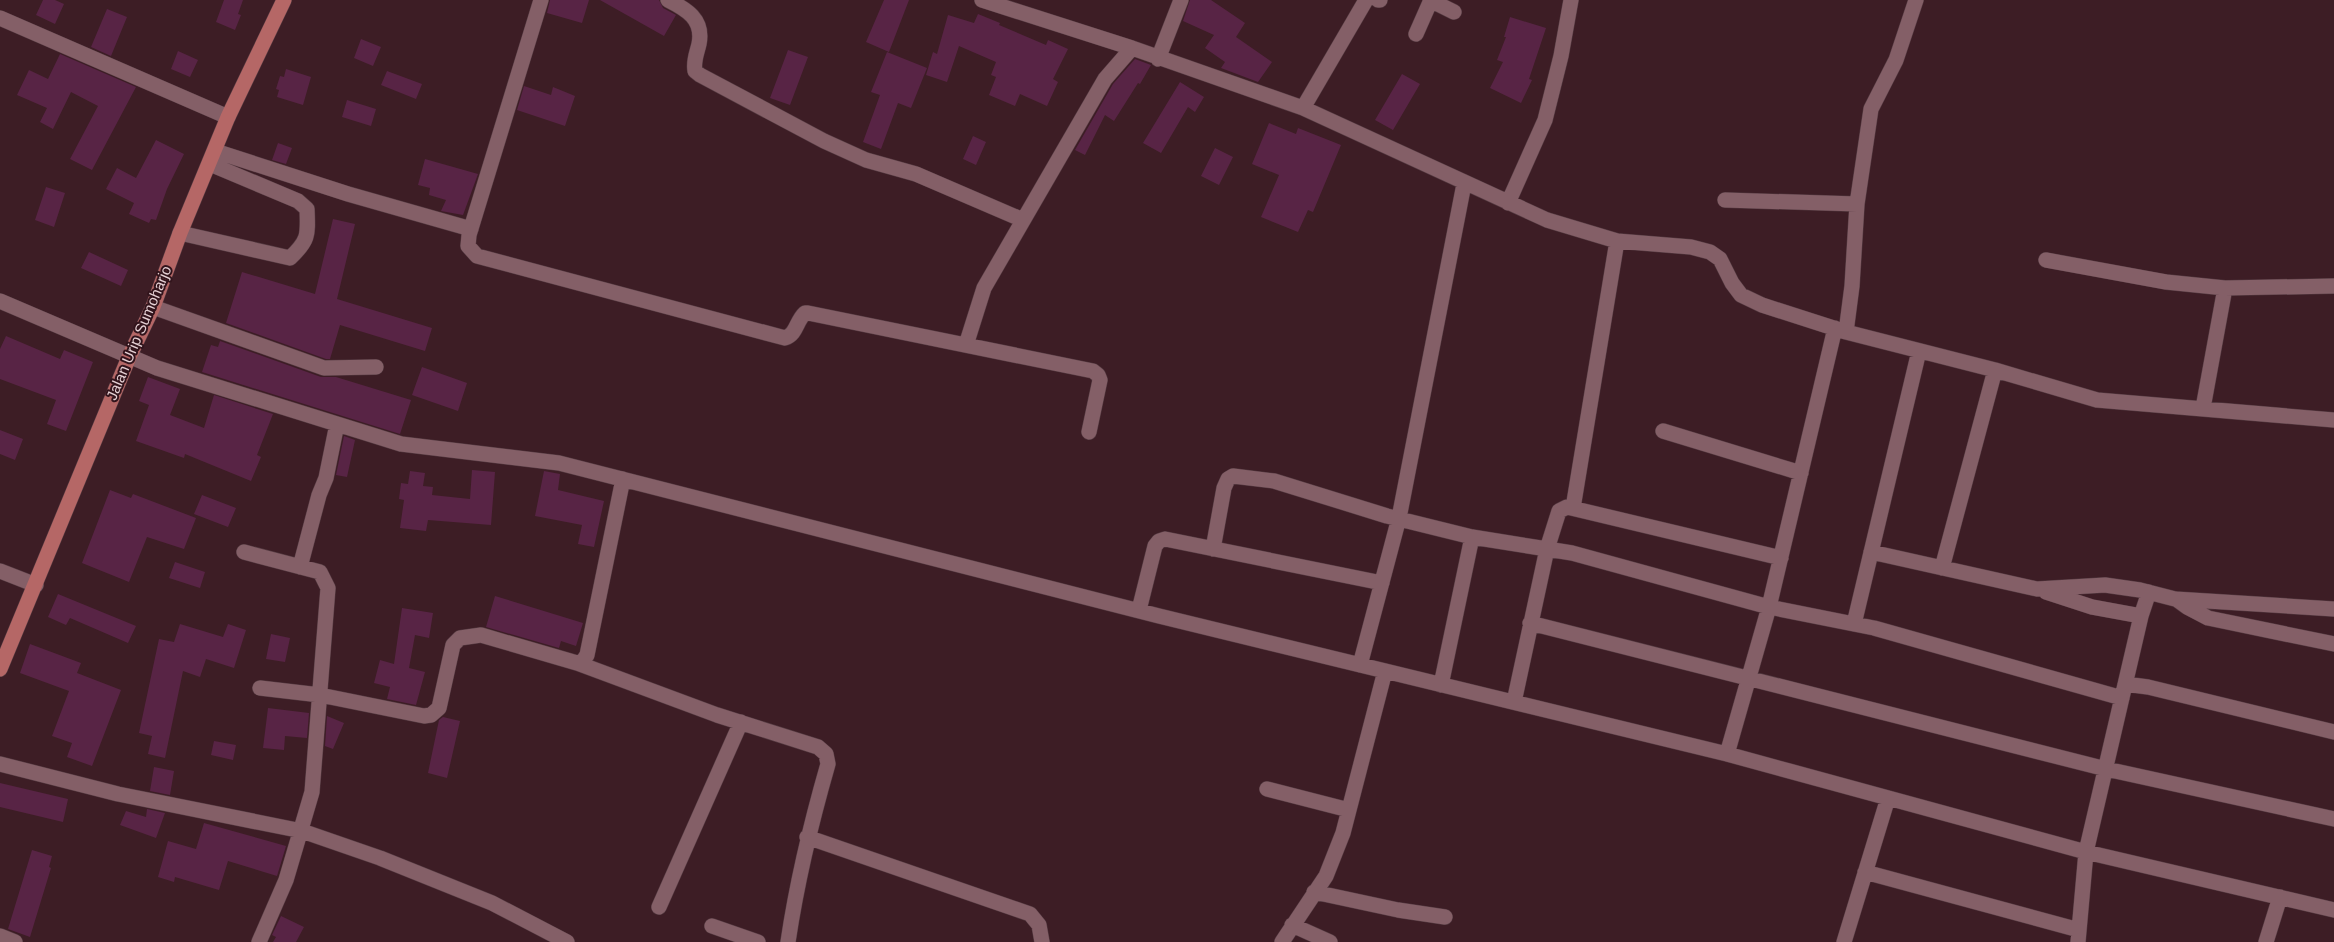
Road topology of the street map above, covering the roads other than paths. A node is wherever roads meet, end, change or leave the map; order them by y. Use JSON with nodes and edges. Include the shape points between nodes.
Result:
{"nodes":[{"id":1,"x":284,"y":0,"type":"edge"},
{"id":2,"x":541,"y":0,"type":"edge"},
{"id":3,"x":668,"y":0,"type":"edge"},
{"id":4,"x":982,"y":0,"type":"edge"},
{"id":5,"x":1181,"y":0,"type":"edge"},
{"id":6,"x":1366,"y":0,"type":"edge"},
{"id":7,"x":1430,"y":0,"type":"edge"},
{"id":8,"x":1571,"y":0,"type":"edge"},
{"id":9,"x":1916,"y":0,"type":"edge"},
{"id":10,"x":1454,"y":12,"type":"dead end"},
{"id":11,"x":0,"y":18,"type":"edge"},
{"id":12,"x":1416,"y":34,"type":"dead end"},
{"id":13,"x":1132,"y":48,"type":"junction"},
{"id":14,"x":1158,"y":59,"type":"junction"},
{"id":15,"x":1303,"y":108,"type":"junction"},
{"id":16,"x":228,"y":118,"type":"junction"},
{"id":17,"x":213,"y":157,"type":"junction"},
{"id":18,"x":1464,"y":184,"type":"junction"},
{"id":19,"x":1726,"y":200,"type":"dead end"},
{"id":20,"x":1508,"y":203,"type":"junction"},
{"id":21,"x":1857,"y":204,"type":"junction"},
{"id":22,"x":1023,"y":220,"type":"junction"},
{"id":23,"x":471,"y":229,"type":"junction"},
{"id":24,"x":180,"y":233,"type":"junction"},
{"id":25,"x":1617,"y":241,"type":"junction"},
{"id":26,"x":2046,"y":260,"type":"dead end"},
{"id":27,"x":2334,"y":286,"type":"edge"},
{"id":28,"x":2225,"y":288,"type":"junction"},
{"id":29,"x":0,"y":301,"type":"edge"},
{"id":30,"x":153,"y":307,"type":"junction"},
{"id":31,"x":1841,"y":330,"type":"junction"},
{"id":32,"x":966,"y":345,"type":"junction"},
{"id":33,"x":1919,"y":351,"type":"junction"},
{"id":34,"x":129,"y":357,"type":"junction"},
{"id":35,"x":376,"y":367,"type":"dead end"},
{"id":36,"x":1995,"y":370,"type":"junction"},
{"id":37,"x":2204,"y":408,"type":"junction"},
{"id":38,"x":2334,"y":420,"type":"edge"},
{"id":39,"x":337,"y":424,"type":"junction"},
{"id":40,"x":1663,"y":431,"type":"dead end"},
{"id":41,"x":1090,"y":432,"type":"dead end"},
{"id":42,"x":1801,"y":473,"type":"junction"},
{"id":43,"x":623,"y":479,"type":"junction"},
{"id":44,"x":1573,"y":508,"type":"junction"},
{"id":45,"x":1399,"y":518,"type":"junction"},
{"id":46,"x":1472,"y":537,"type":"junction"},
{"id":47,"x":1213,"y":549,"type":"junction"},
{"id":48,"x":1547,"y":549,"type":"junction"},
{"id":49,"x":244,"y":552,"type":"dead end"},
{"id":50,"x":1871,"y":552,"type":"junction"},
{"id":51,"x":1781,"y":558,"type":"junction"},
{"id":52,"x":300,"y":567,"type":"junction"},
{"id":53,"x":1942,"y":568,"type":"junction"},
{"id":54,"x":0,"y":571,"type":"edge"},
{"id":55,"x":1382,"y":583,"type":"junction"},
{"id":56,"x":36,"y":585,"type":"junction"},
{"id":57,"x":2037,"y":589,"type":"junction"},
{"id":58,"x":2149,"y":592,"type":"junction"},
{"id":59,"x":2176,"y":599,"type":"junction"},
{"id":60,"x":1769,"y":607,"type":"junction"},
{"id":61,"x":2334,"y":609,"type":"edge"},
{"id":62,"x":1139,"y":610,"type":"junction"},
{"id":63,"x":2141,"y":616,"type":"junction"},
{"id":64,"x":1530,"y":623,"type":"junction"},
{"id":65,"x":1854,"y":624,"type":"junction"},
{"id":66,"x":2334,"y":644,"type":"edge"},
{"id":67,"x":577,"y":663,"type":"junction"},
{"id":68,"x":1360,"y":665,"type":"junction"},
{"id":69,"x":0,"y":669,"type":"edge"},
{"id":70,"x":1385,"y":670,"type":"junction"},
{"id":71,"x":1749,"y":678,"type":"junction"},
{"id":72,"x":1441,"y":686,"type":"junction"},
{"id":73,"x":260,"y":688,"type":"dead end"},
{"id":74,"x":2124,"y":691,"type":"junction"},
{"id":75,"x":320,"y":695,"type":"junction"},
{"id":76,"x":1514,"y":702,"type":"junction"},
{"id":77,"x":741,"y":722,"type":"junction"},
{"id":78,"x":2334,"y":732,"type":"edge"},
{"id":79,"x":1727,"y":754,"type":"junction"},
{"id":80,"x":0,"y":764,"type":"edge"},
{"id":81,"x":2106,"y":769,"type":"junction"},
{"id":82,"x":1267,"y":789,"type":"dead end"},
{"id":83,"x":1888,"y":798,"type":"junction"},
{"id":84,"x":1349,"y":810,"type":"junction"},
{"id":85,"x":2334,"y":819,"type":"edge"},
{"id":86,"x":302,"y":831,"type":"junction"},
{"id":87,"x":807,"y":837,"type":"junction"},
{"id":88,"x":2086,"y":852,"type":"junction"},
{"id":89,"x":1865,"y":872,"type":"junction"},
{"id":90,"x":1314,"y":892,"type":"junction"},
{"id":91,"x":2280,"y":897,"type":"junction"},
{"id":92,"x":659,"y":907,"type":"dead end"},
{"id":93,"x":2334,"y":910,"type":"edge"},
{"id":94,"x":1445,"y":917,"type":"dead end"},
{"id":95,"x":1292,"y":925,"type":"junction"},
{"id":96,"x":712,"y":926,"type":"dead end"},
{"id":97,"x":0,"y":936,"type":"edge"},
{"id":98,"x":2079,"y":936,"type":"edge"},
{"id":99,"x":15,"y":942,"type":"edge"},
{"id":100,"x":259,"y":942,"type":"edge"},
{"id":101,"x":567,"y":942,"type":"edge"},
{"id":102,"x":758,"y":942,"type":"edge"},
{"id":103,"x":788,"y":942,"type":"edge"},
{"id":104,"x":1042,"y":942,"type":"edge"},
{"id":105,"x":1282,"y":942,"type":"edge"},
{"id":106,"x":1330,"y":942,"type":"edge"},
{"id":107,"x":1844,"y":942,"type":"edge"},
{"id":108,"x":2266,"y":942,"type":"edge"}],
"edges":[{"from":1,"to":16,"type":"main road","name":"Jalan Urip Sumoharjo"},
{"from":2,"to":23,"type":"street"},
{"from":3,"to":22,"type":"street","via":[[696,18],[700,41],[694,71],[700,76],[866,160],[916,174]]},
{"from":4,"to":13,"type":"street"},
{"from":5,"to":14,"type":"street"},
{"from":6,"to":15,"type":"street"},
{"from":7,"to":10,"type":"street"},
{"from":7,"to":12,"type":"street"},
{"from":8,"to":20,"type":"street","via":[[1545,120]]},
{"from":9,"to":21,"type":"street","via":[[1896,60],[1871,109]]},
{"from":11,"to":16,"type":"street"},
{"from":13,"to":14,"type":"street"},
{"from":13,"to":22,"type":"street","via":[[1105,79]]},
{"from":14,"to":15,"type":"street"},
{"from":15,"to":18,"type":"street"},
{"from":16,"to":17,"type":"main road","name":"Jalan Urip Sumoharjo"},
{"from":17,"to":23,"type":"street"},
{"from":17,"to":24,"type":"main road","name":"Jalan Urip Sumoharjo"},
{"from":17,"to":24,"type":"street","via":[[298,201],[307,209],[308,236],[304,245],[290,258]]},
{"from":18,"to":20,"type":"street"},
{"from":18,"to":45,"type":"street"},
{"from":19,"to":21,"type":"street"},
{"from":20,"to":25,"type":"street","via":[[1547,220]]},
{"from":21,"to":31,"type":"street","via":[[1852,286]]},
{"from":22,"to":32,"type":"street","via":[[984,288]]},
{"from":23,"to":32,"type":"street","via":[[468,246],[476,256],[785,338],[795,331],[799,318],[808,313]]},
{"from":24,"to":30,"type":"main road","name":"Jalan Urip Sumoharjo"},
{"from":25,"to":31,"type":"street","via":[[1682,246],[1710,252],[1720,259],[1741,295]]},
{"from":25,"to":44,"type":"street"},
{"from":26,"to":28,"type":"street","via":[[2166,282]]},
{"from":27,"to":28,"type":"street"},
{"from":28,"to":37,"type":"street"},
{"from":29,"to":34,"type":"street"},
{"from":30,"to":34,"type":"main road","name":"Jalan Urip Sumoharjo"},
{"from":30,"to":35,"type":"street","via":[[324,368]]},
{"from":31,"to":33,"type":"street"},
{"from":31,"to":42,"type":"street"},
{"from":32,"to":41,"type":"street","via":[[1098,374],[1100,380]]},
{"from":33,"to":36,"type":"street"},
{"from":33,"to":50,"type":"street"},
{"from":34,"to":39,"type":"street"},
{"from":34,"to":56,"type":"main road","name":"Jalan Urip Sumoharjo"},
{"from":36,"to":37,"type":"street","via":[[2097,400]]},
{"from":36,"to":53,"type":"street"},
{"from":37,"to":38,"type":"street"},
{"from":39,"to":43,"type":"street","via":[[401,444],[559,463]]},
{"from":39,"to":52,"type":"street","via":[[326,478],[318,495]]},
{"from":40,"to":42,"type":"street"},
{"from":42,"to":51,"type":"street"},
{"from":43,"to":62,"type":"street"},
{"from":43,"to":67,"type":"street","via":[[587,655]]},
{"from":44,"to":48,"type":"street","via":[[1559,510]]},
{"from":44,"to":51,"type":"street"},
{"from":45,"to":46,"type":"street"},
{"from":45,"to":47,"type":"street","via":[[1274,481],[1233,476],[1224,488]]},
{"from":45,"to":55,"type":"street"},
{"from":46,"to":48,"type":"street"},
{"from":46,"to":72,"type":"street"},
{"from":47,"to":55,"type":"street"},
{"from":47,"to":62,"type":"street","via":[[1160,541],[1155,546]]},
{"from":48,"to":60,"type":"street"},
{"from":48,"to":64,"type":"street"},
{"from":49,"to":52,"type":"street"},
{"from":50,"to":53,"type":"street"},
{"from":50,"to":65,"type":"street"},
{"from":51,"to":60,"type":"street"},
{"from":52,"to":75,"type":"street","via":[[320,572],[328,588]]},
{"from":53,"to":57,"type":"street"},
{"from":54,"to":56,"type":"street"},
{"from":55,"to":68,"type":"street"},
{"from":56,"to":69,"type":"main road","name":"Jalan Urip Sumoharjo"},
{"from":57,"to":58,"type":"street","via":[[2105,585]]},
{"from":57,"to":63,"type":"street","via":[[2092,607]]},
{"from":58,"to":59,"type":"street"},
{"from":58,"to":63,"type":"street"},
{"from":59,"to":61,"type":"street"},
{"from":59,"to":66,"type":"street","via":[[2208,618]]},
{"from":60,"to":65,"type":"street"},
{"from":60,"to":71,"type":"street"},
{"from":62,"to":68,"type":"street"},
{"from":63,"to":74,"type":"street"},
{"from":64,"to":71,"type":"street"},
{"from":64,"to":76,"type":"street"},
{"from":65,"to":74,"type":"street"},
{"from":67,"to":75,"type":"street","via":[[481,635],[470,635],[453,645],[439,708],[431,715]]},
{"from":67,"to":77,"type":"street"},
{"from":68,"to":70,"type":"street"},
{"from":70,"to":72,"type":"street"},
{"from":70,"to":84,"type":"street"},
{"from":71,"to":79,"type":"street"},
{"from":71,"to":81,"type":"street"},
{"from":72,"to":76,"type":"street"},
{"from":73,"to":75,"type":"street"},
{"from":74,"to":78,"type":"street","via":[[2148,687]]},
{"from":74,"to":81,"type":"street"},
{"from":75,"to":86,"type":"street","via":[[312,792]]},
{"from":76,"to":79,"type":"street"},
{"from":77,"to":87,"type":"street","via":[[818,747],[826,754],[828,764]]},
{"from":77,"to":92,"type":"street"},
{"from":79,"to":83,"type":"street"},
{"from":80,"to":86,"type":"street","via":[[118,794]]},
{"from":81,"to":85,"type":"street"},
{"from":81,"to":88,"type":"street"},
{"from":82,"to":84,"type":"street"},
{"from":83,"to":88,"type":"street"},
{"from":83,"to":89,"type":"street"},
{"from":84,"to":90,"type":"street","via":[[1326,876]]},
{"from":86,"to":100,"type":"street","via":[[286,880]]},
{"from":86,"to":101,"type":"street","via":[[492,903]]},
{"from":87,"to":103,"type":"street"},
{"from":87,"to":104,"type":"street","via":[[1030,914],[1039,925]]},
{"from":88,"to":91,"type":"street"},
{"from":88,"to":98,"type":"street"},
{"from":89,"to":98,"type":"street"},
{"from":89,"to":107,"type":"street"},
{"from":90,"to":94,"type":"street"},
{"from":90,"to":95,"type":"street"},
{"from":91,"to":93,"type":"street"},
{"from":91,"to":108,"type":"street"},
{"from":95,"to":105,"type":"street"},
{"from":95,"to":106,"type":"street"},
{"from":96,"to":102,"type":"street"},
{"from":97,"to":99,"type":"street"}]}
